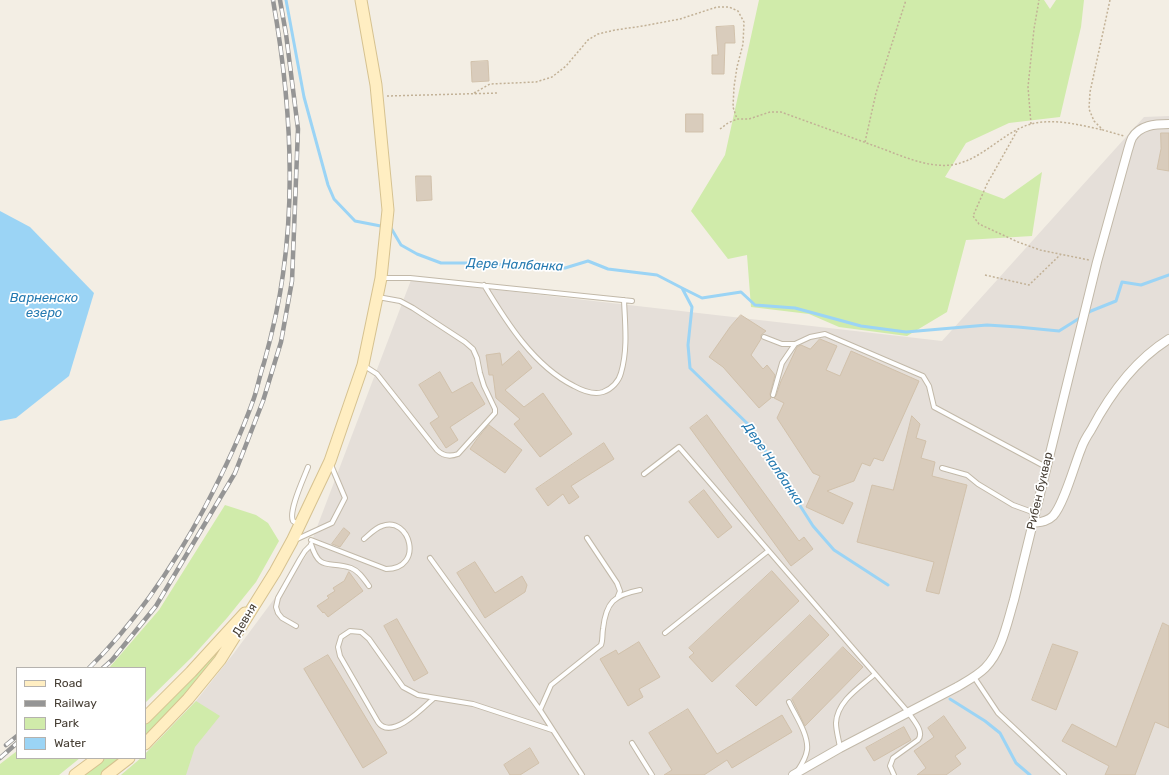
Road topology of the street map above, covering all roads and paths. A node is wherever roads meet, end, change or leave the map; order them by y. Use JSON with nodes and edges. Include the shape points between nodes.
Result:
{"nodes":[{"id":1,"x":361,"y":0,"type":"edge"},
{"id":2,"x":906,"y":0,"type":"edge"},
{"id":3,"x":1039,"y":0,"type":"edge"},
{"id":4,"x":1110,"y":0,"type":"edge"},
{"id":5,"x":474,"y":93,"type":"junction"},
{"id":6,"x":499,"y":93,"type":"dead end"},
{"id":7,"x":377,"y":96,"type":"junction"},
{"id":8,"x":737,"y":119,"type":"junction"},
{"id":9,"x":1031,"y":124,"type":"junction"},
{"id":10,"x":1169,"y":124,"type":"edge"},
{"id":11,"x":720,"y":129,"type":"dead end"},
{"id":12,"x":1018,"y":129,"type":"junction"},
{"id":13,"x":1103,"y":130,"type":"junction"},
{"id":14,"x":1132,"y":138,"type":"junction"},
{"id":15,"x":865,"y":142,"type":"junction"},
{"id":16,"x":1062,"y":253,"type":"junction"},
{"id":17,"x":1097,"y":262,"type":"junction"},
{"id":18,"x":985,"y":275,"type":"dead end"},
{"id":19,"x":381,"y":278,"type":"junction"},
{"id":20,"x":484,"y":285,"type":"junction"},
{"id":21,"x":377,"y":296,"type":"junction"},
{"id":22,"x":624,"y":300,"type":"junction"},
{"id":23,"x":632,"y":301,"type":"dead end"},
{"id":24,"x":764,"y":337,"type":"dead end"},
{"id":25,"x":1169,"y":339,"type":"edge"},
{"id":26,"x":795,"y":344,"type":"junction"},
{"id":27,"x":363,"y":365,"type":"junction"},
{"id":28,"x":773,"y":395,"type":"dead end"},
{"id":29,"x":330,"y":461,"type":"junction"},
{"id":30,"x":308,"y":467,"type":"dead end"},
{"id":31,"x":1046,"y":467,"type":"junction"},
{"id":32,"x":942,"y":468,"type":"dead end"},
{"id":33,"x":644,"y":474,"type":"dead end"},
{"id":34,"x":1034,"y":513,"type":"junction"},
{"id":35,"x":1033,"y":523,"type":"junction"},
{"id":36,"x":299,"y":525,"type":"junction"},
{"id":37,"x":310,"y":534,"type":"junction"},
{"id":38,"x":587,"y":538,"type":"dead end"},
{"id":39,"x":364,"y":539,"type":"dead end"},
{"id":40,"x":292,"y":541,"type":"junction"},
{"id":41,"x":311,"y":542,"type":"junction"},
{"id":42,"x":768,"y":551,"type":"junction"},
{"id":43,"x":430,"y":558,"type":"dead end"},
{"id":44,"x":369,"y":586,"type":"dead end"},
{"id":45,"x":640,"y":590,"type":"dead end"},
{"id":46,"x":618,"y":596,"type":"junction"},
{"id":47,"x":258,"y":600,"type":"junction"},
{"id":48,"x":296,"y":626,"type":"dead end"},
{"id":49,"x":666,"y":633,"type":"dead end"},
{"id":50,"x":875,"y":674,"type":"junction"},
{"id":51,"x":974,"y":677,"type":"junction"},
{"id":52,"x":434,"y":698,"type":"junction"},
{"id":53,"x":789,"y":702,"type":"dead end"},
{"id":54,"x":540,"y":710,"type":"junction"},
{"id":55,"x":908,"y":712,"type":"junction"},
{"id":56,"x":146,"y":717,"type":"edge"},
{"id":57,"x":552,"y":730,"type":"junction"},
{"id":58,"x":146,"y":743,"type":"edge"},
{"id":59,"x":632,"y":744,"type":"dead end"},
{"id":60,"x":840,"y":748,"type":"junction"},
{"id":61,"x":97,"y":759,"type":"edge"},
{"id":62,"x":128,"y":759,"type":"edge"},
{"id":63,"x":795,"y":774,"type":"edge"},
{"id":64,"x":75,"y":775,"type":"edge"},
{"id":65,"x":107,"y":775,"type":"edge"},
{"id":66,"x":582,"y":775,"type":"edge"},
{"id":67,"x":652,"y":775,"type":"edge"},
{"id":68,"x":894,"y":775,"type":"edge"},
{"id":69,"x":1064,"y":775,"type":"edge"}],
"edges":[{"from":1,"to":7,"type":"street"},
{"from":2,"to":15,"type":"path","via":[[876,93]]},
{"from":3,"to":9,"type":"path","via":[[1028,87]]},
{"from":4,"to":13,"type":"path","via":[[1089,104],[1094,121]]},
{"from":5,"to":6,"type":"path"},
{"from":5,"to":7,"type":"path"},
{"from":5,"to":8,"type":"path","via":[[490,84],[536,82],[552,77],[566,66],[588,40],[598,34],[680,19],[717,7],[729,7],[738,11],[744,22],[743,44],[734,87],[733,107]]},
{"from":7,"to":19,"type":"street","via":[[388,210]]},
{"from":8,"to":11,"type":"path"},
{"from":8,"to":15,"type":"path","via":[[781,112]]},
{"from":9,"to":12,"type":"path"},
{"from":9,"to":13,"type":"path","via":[[1068,123]]},
{"from":10,"to":14,"type":"street","via":[[1153,124],[1141,129]]},
{"from":12,"to":15,"type":"path","via":[[979,155],[950,165],[918,161]]},
{"from":12,"to":16,"type":"path","via":[[987,184],[973,216],[979,224],[1018,242],[1040,250]]},
{"from":13,"to":14,"type":"path"},
{"from":14,"to":17,"type":"street","name":"Рибен буквар"},
{"from":16,"to":17,"type":"path"},
{"from":16,"to":18,"type":"path","via":[[1029,285]]},
{"from":17,"to":31,"type":"street","name":"Рибен буквар"},
{"from":19,"to":20,"type":"lane"},
{"from":19,"to":21,"type":"street"},
{"from":20,"to":22,"type":"lane"},
{"from":20,"to":22,"type":"lane","via":[[502,315],[531,352],[561,380],[588,393],[609,389],[621,374],[626,342]]},
{"from":21,"to":27,"type":"street"},
{"from":21,"to":27,"type":"lane","via":[[400,301],[465,342],[477,358],[482,380],[495,413],[461,451],[454,456],[444,455],[437,450],[377,374]]},
{"from":22,"to":23,"type":"lane"},
{"from":24,"to":26,"type":"lane","via":[[782,344]]},
{"from":25,"to":35,"type":"street","via":[[1146,356],[1099,414],[1082,447],[1059,506],[1052,517],[1044,522]]},
{"from":26,"to":28,"type":"lane","via":[[782,363]]},
{"from":26,"to":31,"type":"lane","via":[[825,334],[923,376],[929,386],[934,407]]},
{"from":27,"to":29,"type":"street"},
{"from":29,"to":36,"type":"street"},
{"from":29,"to":37,"type":"lane","via":[[345,498],[332,524]]},
{"from":30,"to":36,"type":"lane","via":[[292,517],[293,522]]},
{"from":31,"to":34,"type":"street","name":"Рибен буквар"},
{"from":32,"to":34,"type":"lane","via":[[967,475],[1012,506]]},
{"from":33,"to":42,"type":"lane","via":[[679,447]]},
{"from":34,"to":35,"type":"street","name":"Рибен буквар"},
{"from":35,"to":51,"type":"street","name":"Рибен буквар","via":[[1014,600],[996,654]]},
{"from":36,"to":40,"type":"street"},
{"from":37,"to":40,"type":"lane"},
{"from":37,"to":41,"type":"lane"},
{"from":38,"to":46,"type":"lane","via":[[617,583],[620,591]]},
{"from":39,"to":41,"type":"lane","via":[[381,526],[391,525],[399,528],[404,531],[410,542],[408,558],[398,567],[386,569]]},
{"from":40,"to":47,"type":"street"},
{"from":41,"to":44,"type":"lane","via":[[316,558],[321,562],[352,568]]},
{"from":41,"to":48,"type":"lane","via":[[278,598],[276,607],[282,618]]},
{"from":42,"to":49,"type":"lane"},
{"from":42,"to":50,"type":"lane"},
{"from":43,"to":54,"type":"lane"},
{"from":45,"to":46,"type":"lane"},
{"from":46,"to":54,"type":"lane","via":[[609,606],[605,616],[600,645],[551,685]]},
{"from":47,"to":56,"type":"street","name":"Девня"},
{"from":47,"to":58,"type":"street","name":"Девня","via":[[204,681]]},
{"from":50,"to":55,"type":"lane"},
{"from":50,"to":60,"type":"lane","via":[[845,701],[839,711],[836,729]]},
{"from":51,"to":55,"type":"street","name":"Рибен буквар"},
{"from":51,"to":69,"type":"lane","via":[[998,713]]},
{"from":52,"to":52,"type":"lane","via":[[418,695],[403,687],[366,635],[350,631],[341,637],[338,647],[340,656],[383,728],[393,728],[413,718]]},
{"from":52,"to":57,"type":"lane","via":[[473,704]]},
{"from":53,"to":63,"type":"lane","via":[[806,738],[807,749],[804,760]]},
{"from":54,"to":57,"type":"lane"},
{"from":55,"to":60,"type":"street","name":"Рибен буквар"},
{"from":55,"to":68,"type":"lane","via":[[921,737],[893,758],[890,766]]},
{"from":57,"to":66,"type":"lane"},
{"from":59,"to":67,"type":"lane"},
{"from":60,"to":63,"type":"street","name":"Рибен буквар"},
{"from":61,"to":64,"type":"street"},
{"from":62,"to":65,"type":"street"}]}
